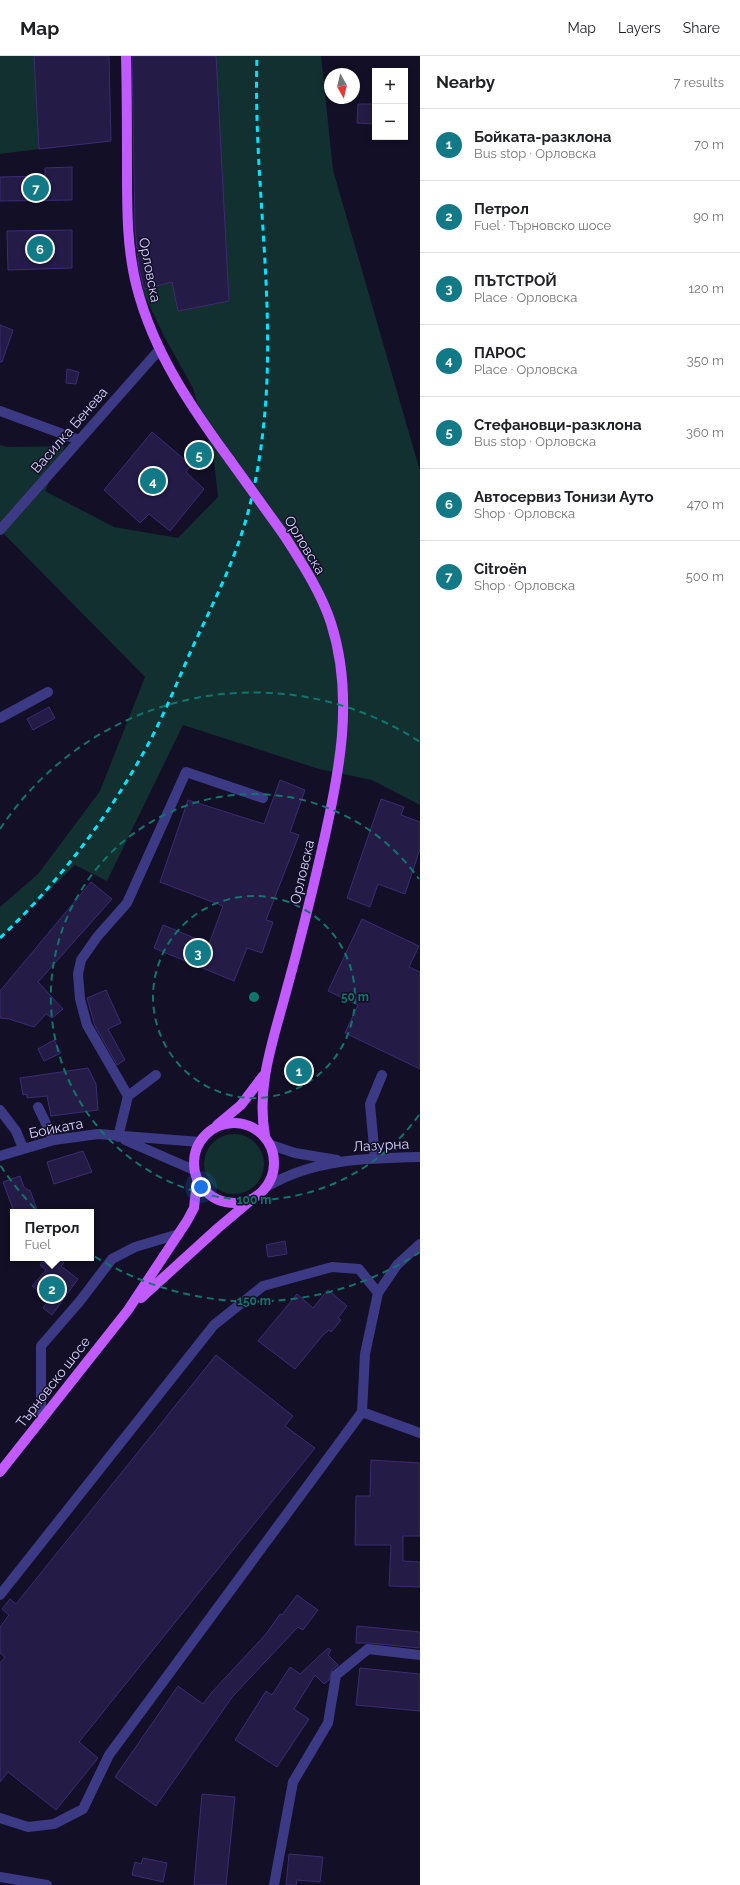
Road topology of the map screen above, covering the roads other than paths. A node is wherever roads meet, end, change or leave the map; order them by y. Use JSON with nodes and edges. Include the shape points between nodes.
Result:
{"nodes":[{"id":1,"x":126,"y":56,"type":"edge"},
{"id":2,"x":160,"y":349,"type":"junction"},
{"id":3,"x":0,"y":411,"type":"edge"},
{"id":4,"x":79,"y":440,"type":"junction"},
{"id":5,"x":0,"y":530,"type":"edge"},
{"id":6,"x":48,"y":692,"type":"dead end"},
{"id":7,"x":0,"y":718,"type":"edge"},
{"id":8,"x":263,"y":798,"type":"dead end"},
{"id":9,"x":264,"y":1074,"type":"junction"},
{"id":10,"x":156,"y":1075,"type":"dead end"},
{"id":11,"x":382,"y":1075,"type":"dead end"},
{"id":12,"x":128,"y":1096,"type":"junction"},
{"id":13,"x":38,"y":1107,"type":"dead end"},
{"id":14,"x":0,"y":1110,"type":"edge"},
{"id":15,"x":208,"y":1132,"type":"junction"},
{"id":16,"x":265,"y":1136,"type":"junction"},
{"id":17,"x":118,"y":1137,"type":"junction"},
{"id":18,"x":54,"y":1140,"type":"junction"},
{"id":19,"x":200,"y":1142,"type":"junction"},
{"id":20,"x":271,"y":1145,"type":"junction"},
{"id":21,"x":23,"y":1148,"type":"junction"},
{"id":22,"x":0,"y":1156,"type":"edge"},
{"id":23,"x":376,"y":1158,"type":"junction"},
{"id":24,"x":420,"y":1158,"type":"edge"},
{"id":25,"x":343,"y":1161,"type":"junction"},
{"id":26,"x":194,"y":1170,"type":"junction"},
{"id":27,"x":198,"y":1180,"type":"junction"},
{"id":28,"x":268,"y":1186,"type":"junction"},
{"id":29,"x":253,"y":1199,"type":"junction"},
{"id":30,"x":179,"y":1234,"type":"junction"},
{"id":31,"x":420,"y":1244,"type":"edge"},
{"id":32,"x":378,"y":1293,"type":"junction"},
{"id":33,"x":128,"y":1310,"type":"junction"},
{"id":34,"x":362,"y":1412,"type":"junction"},
{"id":35,"x":41,"y":1420,"type":"junction"},
{"id":36,"x":420,"y":1432,"type":"edge"},
{"id":37,"x":0,"y":1472,"type":"edge"},
{"id":38,"x":0,"y":1595,"type":"edge"},
{"id":39,"x":420,"y":1655,"type":"edge"},
{"id":40,"x":0,"y":1818,"type":"edge"},
{"id":41,"x":0,"y":1877,"type":"edge"},
{"id":42,"x":22,"y":1883,"type":"edge"},
{"id":43,"x":47,"y":1885,"type":"edge"},
{"id":44,"x":274,"y":1885,"type":"edge"}],
"edges":[{"from":1,"to":2,"type":"main road","name":"Орловска","via":[[127,216],[130,244],[137,288]]},
{"from":2,"to":4,"type":"street","name":"Василка Бенева"},
{"from":2,"to":9,"type":"main road","name":"Орловска","bridge":true,"via":[[182,390],[284,534],[306,572],[331,623],[341,673],[343,734],[336,782],[308,908]]},
{"from":3,"to":4,"type":"street"},
{"from":4,"to":5,"type":"street","name":"Василка Бенева"},
{"from":6,"to":7,"type":"street"},
{"from":8,"to":12,"type":"street","via":[[186,772],[127,903],[81,960],[78,974],[80,999],[87,1025]]},
{"from":9,"to":15,"type":"main road","name":"Орловска","via":[[241,1105]]},
{"from":9,"to":16,"type":"main road","name":"Орловска","via":[[261,1108]]},
{"from":10,"to":12,"type":"street"},
{"from":11,"to":23,"type":"street","via":[[370,1104]]},
{"from":12,"to":17,"type":"street"},
{"from":13,"to":18,"type":"street"},
{"from":14,"to":21,"type":"street","via":[[16,1131]]},
{"from":15,"to":16,"type":"main road","via":[[225,1124],[244,1124],[256,1128]]},
{"from":15,"to":19,"type":"main road"},
{"from":16,"to":20,"type":"main road"},
{"from":17,"to":18,"type":"street","name":"Бойката","via":[[98,1134]]},
{"from":17,"to":19,"type":"street","name":"Бойката"},
{"from":17,"to":26,"type":"street","name":"Бойката"},
{"from":18,"to":21,"type":"street","name":"Бойката"},
{"from":19,"to":26,"type":"main road","via":[[194,1160]]},
{"from":20,"to":25,"type":"street","name":"Лазурна","via":[[294,1153]]},
{"from":20,"to":28,"type":"main road","via":[[275,1155],[275,1166]]},
{"from":21,"to":22,"type":"street","name":"Бойката"},
{"from":23,"to":24,"type":"street","name":"Лазурна"},
{"from":23,"to":25,"type":"street","name":"Лазурна"},
{"from":25,"to":28,"type":"street","name":"Лазурна","via":[[295,1172]]},
{"from":26,"to":27,"type":"main road"},
{"from":27,"to":29,"type":"main road","via":[[205,1191],[215,1199],[228,1203]]},
{"from":27,"to":30,"type":"main road","name":"Търновско шосе","via":[[194,1208]]},
{"from":28,"to":29,"type":"main road"},
{"from":29,"to":33,"type":"main road","name":"Търновско шосе"},
{"from":30,"to":33,"type":"main road","name":"Търновско шосе"},
{"from":30,"to":35,"type":"street","via":[[135,1247],[112,1259],[41,1346]]},
{"from":31,"to":32,"type":"street","via":[[397,1265]]},
{"from":32,"to":34,"type":"street","via":[[365,1354]]},
{"from":32,"to":38,"type":"street","via":[[359,1269],[332,1267],[262,1286],[214,1325]]},
{"from":33,"to":35,"type":"main road","name":"Търновско шосе"},
{"from":34,"to":36,"type":"street"},
{"from":34,"to":40,"type":"street","via":[[109,1755],[83,1809],[54,1824],[28,1827]]},
{"from":35,"to":37,"type":"main road","name":"Търновско шосе"},
{"from":39,"to":44,"type":"street","via":[[368,1649],[336,1675],[328,1723],[293,1782]]},
{"from":41,"to":42,"type":"street"},
{"from":42,"to":43,"type":"street"}]}
